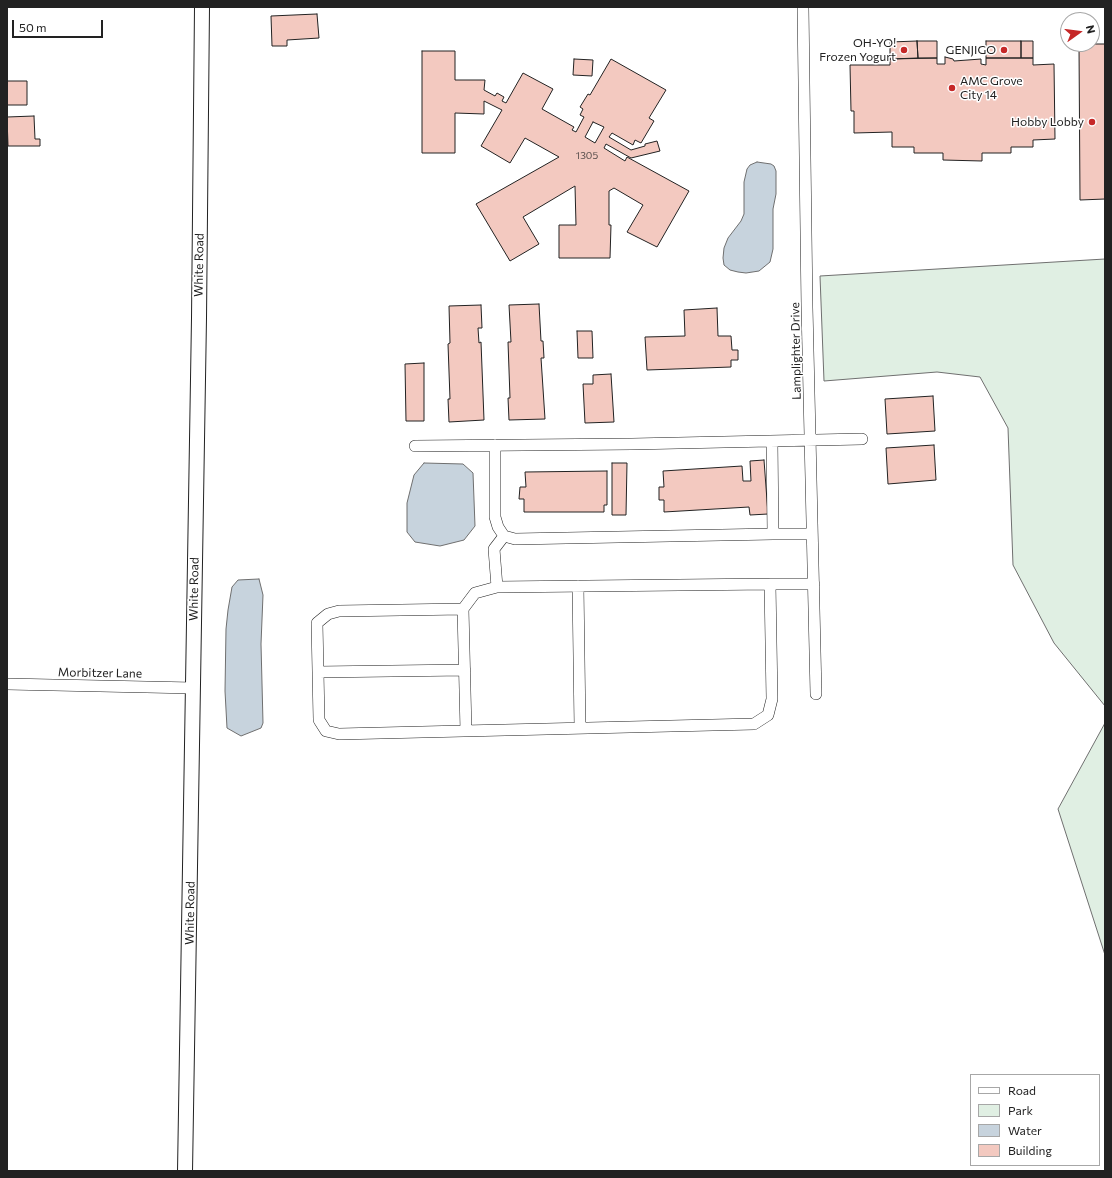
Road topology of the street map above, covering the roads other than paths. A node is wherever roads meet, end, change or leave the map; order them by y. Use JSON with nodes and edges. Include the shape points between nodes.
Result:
{"nodes":[{"id":1,"x":202,"y":7,"type":"edge"},
{"id":2,"x":803,"y":7,"type":"edge"},
{"id":3,"x":862,"y":439,"type":"dead end"},
{"id":4,"x":811,"y":440,"type":"junction"},
{"id":5,"x":772,"y":441,"type":"junction"},
{"id":6,"x":495,"y":445,"type":"junction"},
{"id":7,"x":415,"y":446,"type":"dead end"},
{"id":8,"x":773,"y":534,"type":"junction"},
{"id":9,"x":812,"y":534,"type":"junction"},
{"id":10,"x":504,"y":536,"type":"junction"},
{"id":11,"x":770,"y":584,"type":"junction"},
{"id":12,"x":814,"y":584,"type":"junction"},
{"id":13,"x":578,"y":586,"type":"junction"},
{"id":14,"x":497,"y":587,"type":"junction"},
{"id":15,"x":463,"y":609,"type":"junction"},
{"id":16,"x":465,"y":670,"type":"junction"},
{"id":17,"x":318,"y":672,"type":"junction"},
{"id":18,"x":7,"y":684,"type":"edge"},
{"id":19,"x":193,"y":688,"type":"junction"},
{"id":20,"x":816,"y":694,"type":"dead end"},
{"id":21,"x":580,"y":728,"type":"junction"},
{"id":22,"x":466,"y":731,"type":"junction"},
{"id":23,"x":185,"y":1171,"type":"edge"}],
"edges":[{"from":1,"to":19,"type":"street","name":"White Road"},
{"from":2,"to":4,"type":"street","name":"Lamplighter Drive"},
{"from":3,"to":4,"type":"street"},
{"from":4,"to":5,"type":"street"},
{"from":4,"to":9,"type":"street","name":"Lamplighter Drive"},
{"from":5,"to":6,"type":"street"},
{"from":5,"to":8,"type":"street"},
{"from":6,"to":7,"type":"street"},
{"from":6,"to":10,"type":"street","via":[[495,517]]},
{"from":8,"to":9,"type":"street"},
{"from":8,"to":10,"type":"street","via":[[515,539]]},
{"from":9,"to":12,"type":"street","name":"Lamplighter Drive"},
{"from":10,"to":14,"type":"street","via":[[494,549]]},
{"from":11,"to":12,"type":"street"},
{"from":11,"to":13,"type":"street"},
{"from":11,"to":21,"type":"street","via":[[772,699],[768,714],[754,724]]},
{"from":12,"to":20,"type":"street","name":"Lamplighter Drive"},
{"from":13,"to":14,"type":"street"},
{"from":13,"to":21,"type":"street"},
{"from":14,"to":15,"type":"street","via":[[475,593]]},
{"from":15,"to":16,"type":"street"},
{"from":15,"to":17,"type":"street","via":[[338,611],[328,614],[317,623]]},
{"from":16,"to":17,"type":"street"},
{"from":16,"to":22,"type":"street"},
{"from":17,"to":22,"type":"street","via":[[319,720],[326,731],[339,734]]},
{"from":18,"to":19,"type":"street","name":"Morbitzer Lane"},
{"from":19,"to":23,"type":"street","name":"White Road"},
{"from":21,"to":22,"type":"street"}]}
